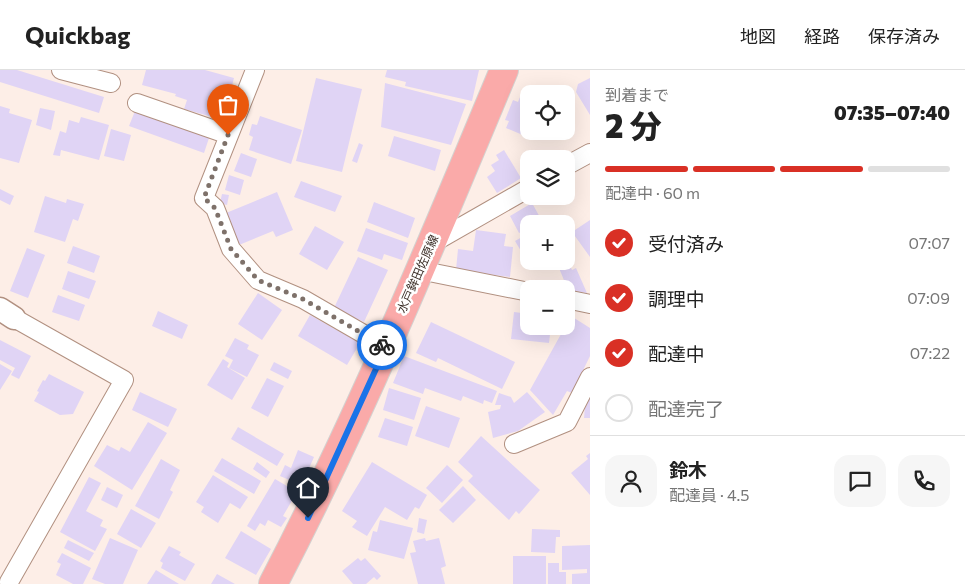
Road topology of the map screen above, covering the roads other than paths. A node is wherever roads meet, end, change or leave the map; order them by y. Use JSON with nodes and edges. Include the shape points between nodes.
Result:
{"nodes":[{"id":1,"x":61,"y":70,"type":"edge"},
{"id":2,"x":255,"y":70,"type":"edge"},
{"id":3,"x":504,"y":70,"type":"edge"},
{"id":4,"x":110,"y":83,"type":"dead end"},
{"id":5,"x":136,"y":103,"type":"dead end"},
{"id":6,"x":228,"y":135,"type":"junction"},
{"id":7,"x":590,"y":153,"type":"edge"},
{"id":8,"x":575,"y":161,"type":"edge"},
{"id":9,"x":520,"y":193,"type":"edge"},
{"id":10,"x":431,"y":244,"type":"junction"},
{"id":11,"x":420,"y":270,"type":"junction"},
{"id":12,"x":520,"y":290,"type":"edge"},
{"id":13,"x":575,"y":301,"type":"edge"},
{"id":14,"x":590,"y":304,"type":"edge"},
{"id":15,"x":7,"y":314,"type":"edge"},
{"id":16,"x":386,"y":347,"type":"junction"},
{"id":17,"x":590,"y":376,"type":"edge"},
{"id":18,"x":514,"y":444,"type":"dead end"},
{"id":19,"x":8,"y":581,"type":"edge"},
{"id":20,"x":274,"y":584,"type":"edge"}],
"edges":[{"from":1,"to":4,"type":"street"},
{"from":2,"to":6,"type":"street"},
{"from":3,"to":10,"type":"main road","name":"水戸鉾田佐原線"},
{"from":5,"to":6,"type":"street"},
{"from":6,"to":16,"type":"street","via":[[204,198],[215,208],[231,249],[258,280],[303,299]]},
{"from":7,"to":8,"type":"street"},
{"from":9,"to":10,"type":"street"},
{"from":10,"to":11,"type":"main road","name":"水戸鉾田佐原線"},
{"from":11,"to":12,"type":"street"},
{"from":11,"to":16,"type":"main road","name":"水戸鉾田佐原線"},
{"from":13,"to":14,"type":"street"},
{"from":15,"to":19,"type":"street","via":[[124,380]]},
{"from":16,"to":20,"type":"main road","name":"水戸鉾田佐原線","via":[[316,502]]},
{"from":17,"to":18,"type":"street","via":[[567,422]]}]}
